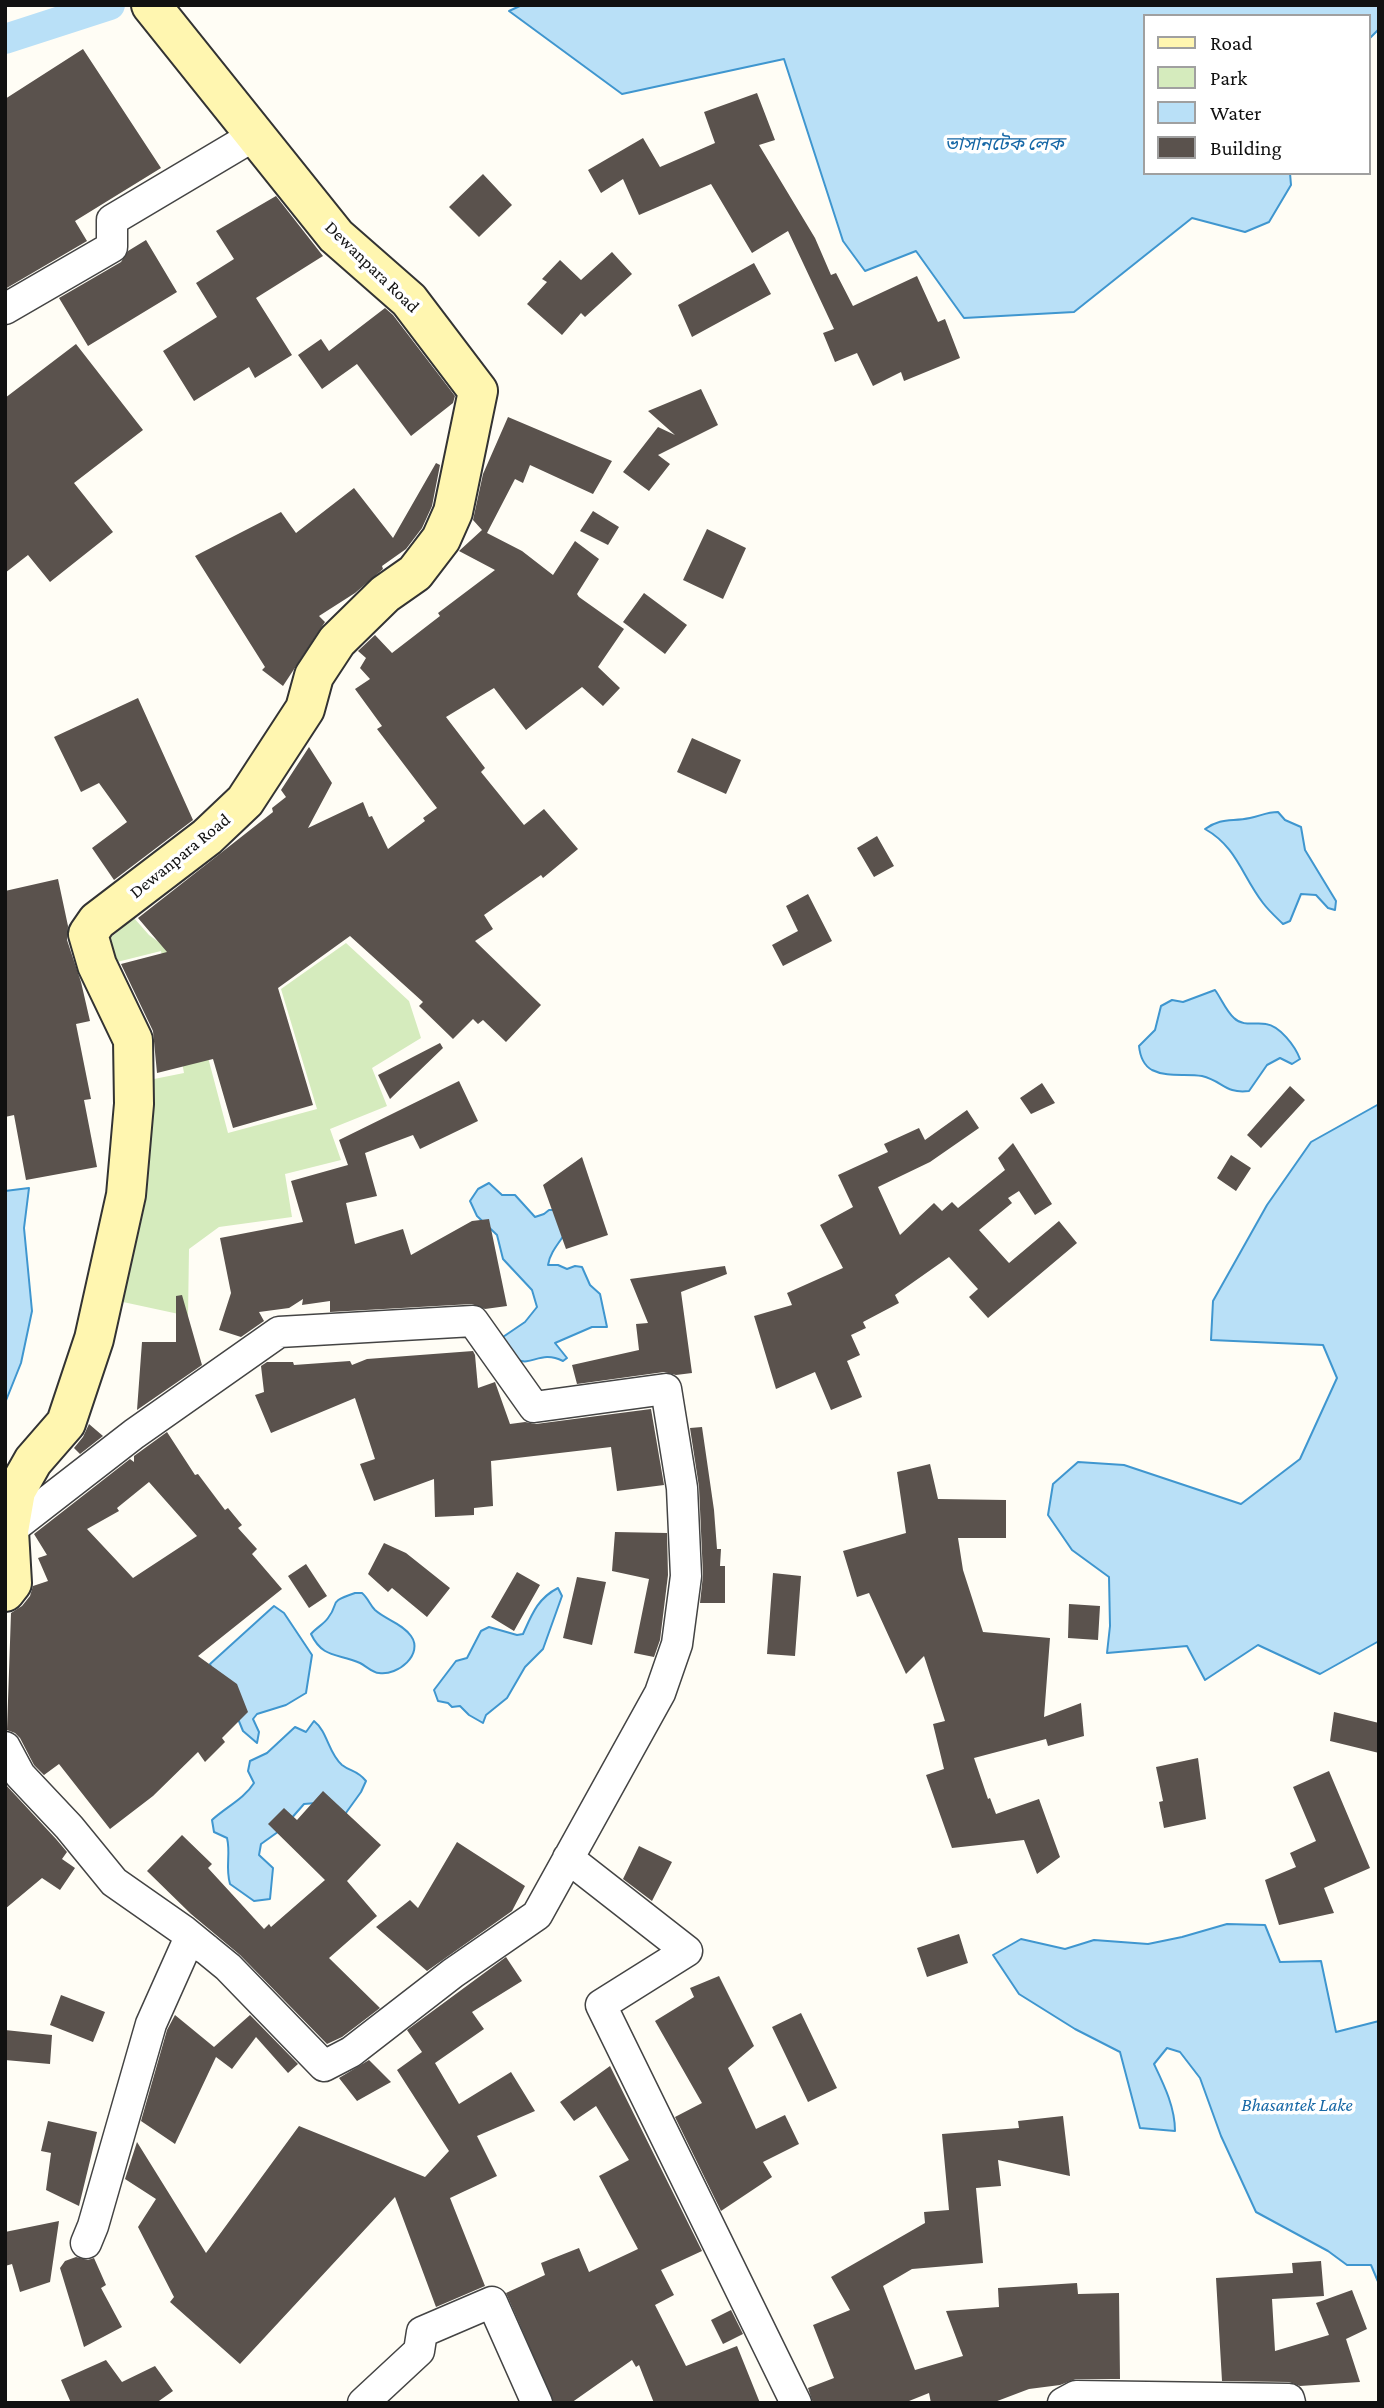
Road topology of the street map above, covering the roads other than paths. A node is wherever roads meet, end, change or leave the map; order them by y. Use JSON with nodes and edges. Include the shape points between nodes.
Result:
{"nodes":[{"id":1,"x":151,"y":5,"type":"edge"},
{"id":2,"x":256,"y":135,"type":"junction"},
{"id":3,"x":5,"y":309,"type":"edge"},
{"id":4,"x":7,"y":1545,"type":"edge"},
{"id":5,"x":5,"y":1592,"type":"edge"},
{"id":6,"x":5,"y":1747,"type":"edge"},
{"id":7,"x":568,"y":1858,"type":"junction"},
{"id":8,"x":206,"y":1949,"type":"junction"},
{"id":9,"x":86,"y":2243,"type":"dead end"},
{"id":10,"x":1071,"y":2400,"type":"edge"},
{"id":11,"x":363,"y":2403,"type":"edge"},
{"id":12,"x":537,"y":2403,"type":"edge"},
{"id":13,"x":796,"y":2403,"type":"edge"},
{"id":14,"x":1290,"y":2403,"type":"edge"}],
"edges":[{"from":1,"to":2,"type":"street","name":"Dewanpara Road"},
{"from":2,"to":3,"type":"street","via":[[112,220],[112,247]]},
{"from":2,"to":4,"type":"street","name":"Dewanpara Road","via":[[336,236],[409,300],[478,391],[453,512],[441,539],[415,573],[385,594],[337,641],[314,676],[306,709],[246,801],[207,837],[97,921],[88,934],[97,965],[133,1040],[134,1104],[126,1195],[94,1339],[66,1423],[33,1461],[16,1491]]},
{"from":4,"to":5,"type":"street","name":"Dewanpara Road","via":[[12,1583]]},
{"from":4,"to":7,"type":"street","via":[[134,1434],[279,1332],[473,1321],[534,1407],[666,1389],[685,1539],[686,1576],[677,1644],[660,1693]]},
{"from":6,"to":8,"type":"street","via":[[20,1775],[114,1882]]},
{"from":7,"to":8,"type":"street","via":[[537,1915],[351,2052],[324,2066]]},
{"from":7,"to":13,"type":"street","via":[[687,1951],[601,2005]]},
{"from":8,"to":9,"type":"street","via":[[189,1939],[151,2024]]},
{"from":10,"to":14,"type":"street","via":[[1289,2399]]},
{"from":11,"to":12,"type":"street","via":[[419,2351],[422,2332],[492,2302]]}]}
